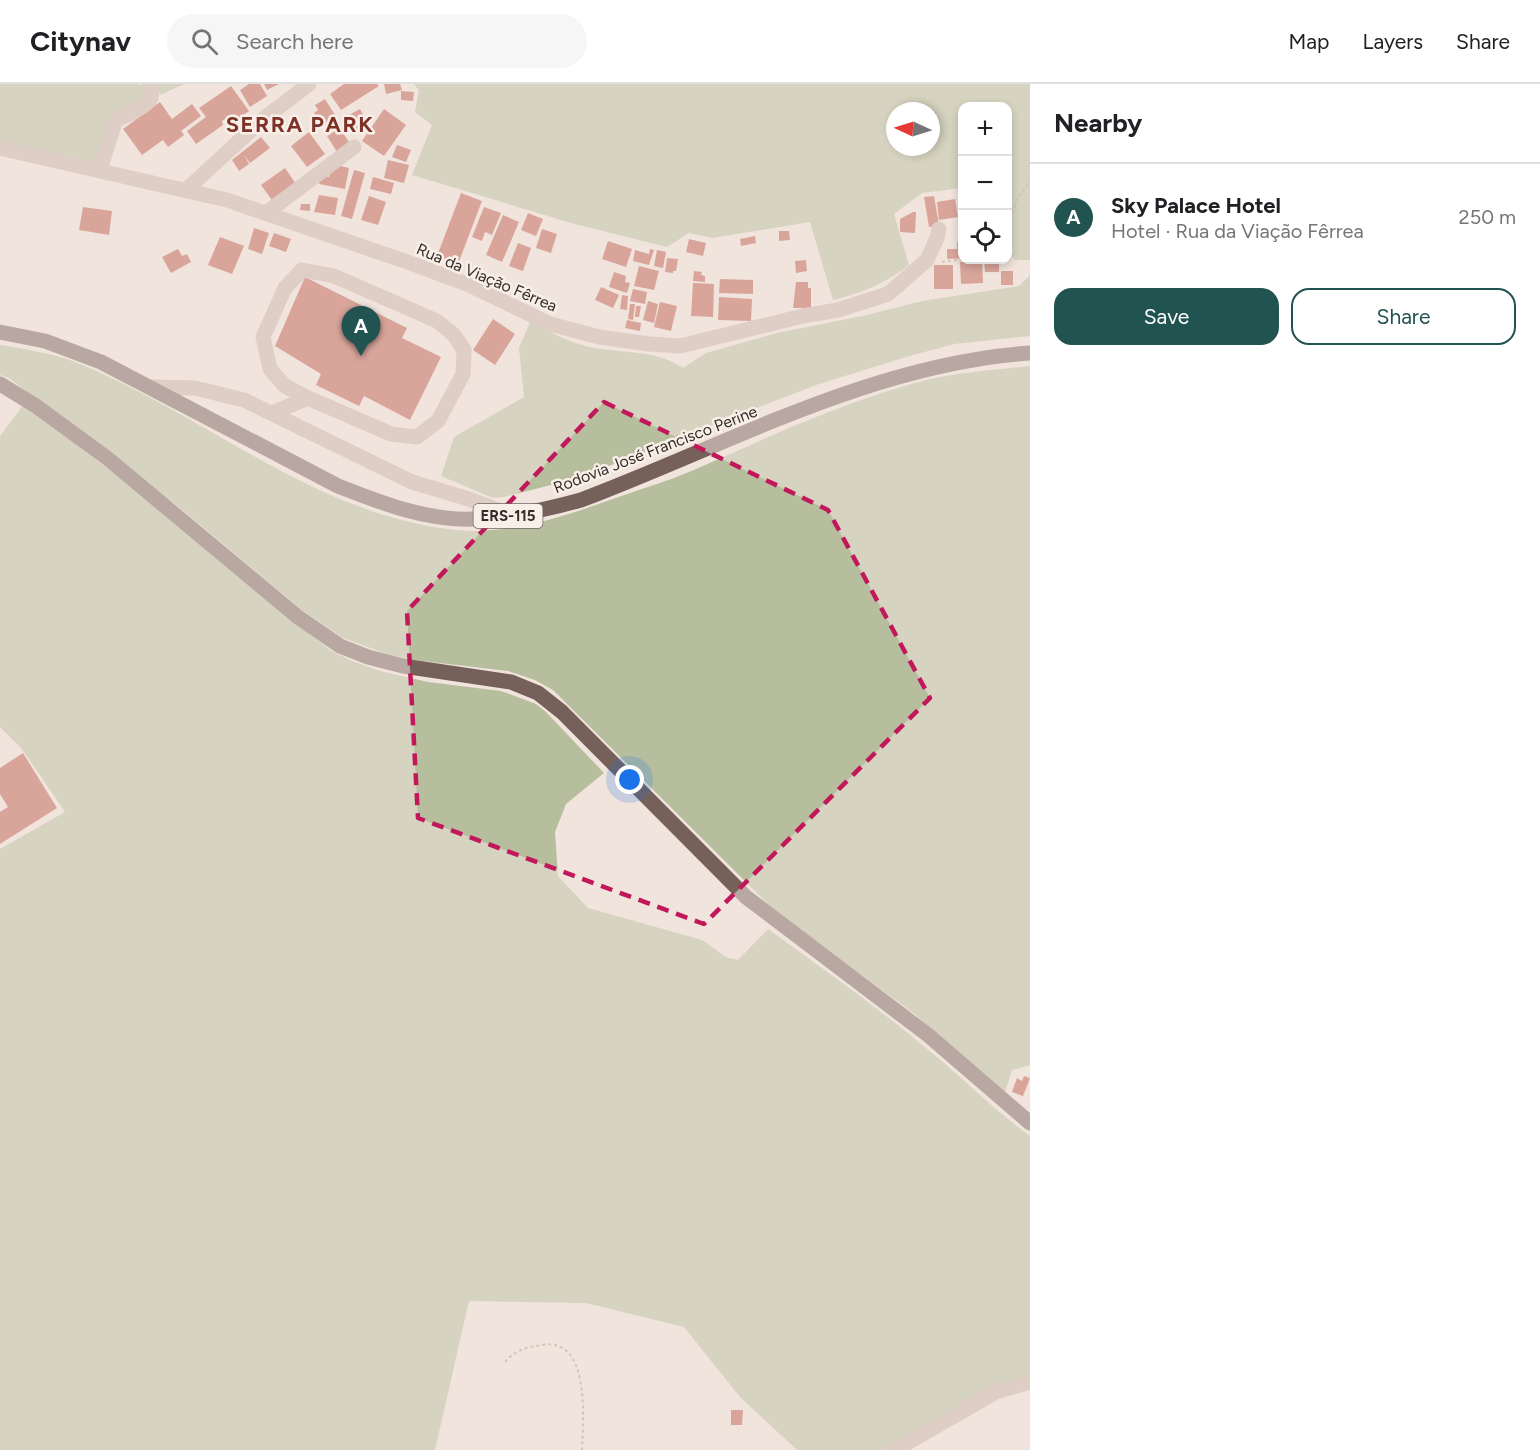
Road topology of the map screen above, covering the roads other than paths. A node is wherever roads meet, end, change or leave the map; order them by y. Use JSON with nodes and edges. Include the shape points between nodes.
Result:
{"nodes":[{"id":1,"x":148,"y":84,"type":"edge"},
{"id":2,"x":309,"y":84,"type":"edge"},
{"id":3,"x":354,"y":147,"type":"dead end"},
{"id":4,"x":0,"y":148,"type":"edge"},
{"id":5,"x":100,"y":170,"type":"junction"},
{"id":6,"x":186,"y":190,"type":"junction"},
{"id":7,"x":266,"y":213,"type":"junction"},
{"id":8,"x":939,"y":229,"type":"dead end"},
{"id":9,"x":0,"y":332,"type":"edge"},
{"id":10,"x":1030,"y":354,"type":"edge"},
{"id":11,"x":0,"y":384,"type":"edge"},
{"id":12,"x":151,"y":387,"type":"junction"},
{"id":13,"x":308,"y":398,"type":"junction"},
{"id":14,"x":272,"y":413,"type":"junction"},
{"id":15,"x":511,"y":515,"type":"junction"},
{"id":16,"x":1030,"y":1123,"type":"edge"},
{"id":17,"x":1030,"y":1382,"type":"edge"},
{"id":18,"x":895,"y":1450,"type":"edge"}],
"edges":[{"from":1,"to":5,"type":"street","via":[[150,100],[115,123]]},
{"from":2,"to":6,"type":"street","via":[[262,120]]},
{"from":3,"to":7,"type":"street"},
{"from":4,"to":5,"type":"street","name":"Rua da Viação Fêrrea"},
{"from":5,"to":6,"type":"street","name":"Rua da Viação Fêrrea"},
{"from":6,"to":7,"type":"street","name":"Rua da Viação Fêrrea"},
{"from":7,"to":8,"type":"street","name":"Rua da Viação Fêrrea","via":[[470,285],[550,324],[599,337],[680,346],[838,310],[888,294],[920,267],[932,250]]},
{"from":9,"to":12,"type":"main road","name":"Rodovia José Francisco Perine","number":"ERS-115","via":[[71,350]]},
{"from":10,"to":15,"type":"main road","name":"Rodovia José Francisco Perine","number":"ERS-115","via":[[916,371],[813,405],[581,500]]},
{"from":11,"to":16,"type":"main road","via":[[107,458],[298,617],[340,646],[394,664],[511,682],[538,693],[562,712],[746,897],[928,1035]]},
{"from":12,"to":14,"type":"street","via":[[195,388],[244,400]]},
{"from":12,"to":15,"type":"main road","name":"Rodovia José Francisco Perine","number":"ERS-115","via":[[338,486],[371,499],[440,516],[470,519]]},
{"from":13,"to":13,"type":"street","via":[[285,386],[270,369],[263,337],[285,288],[302,270],[334,276],[437,321],[464,350],[464,374],[438,421],[417,437],[391,434]]},
{"from":13,"to":14,"type":"street"},
{"from":14,"to":15,"type":"street","via":[[412,482]]},
{"from":17,"to":18,"type":"street","via":[[996,1392]]}]}
